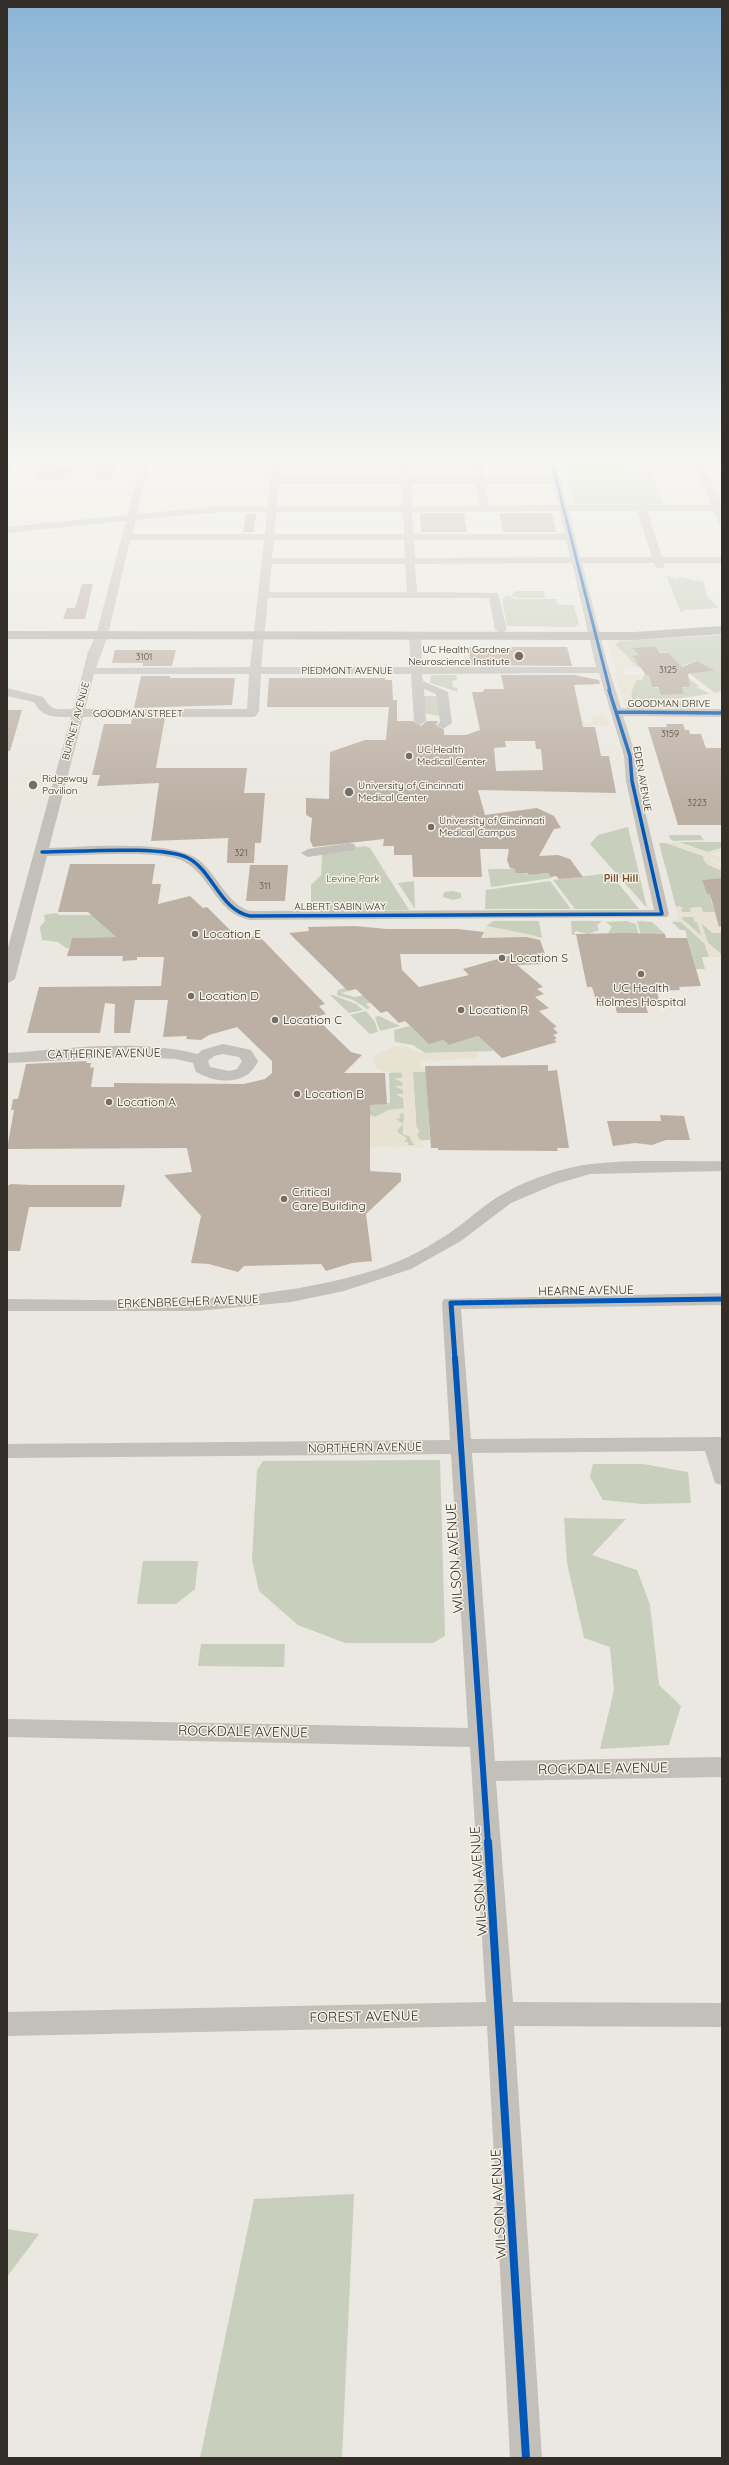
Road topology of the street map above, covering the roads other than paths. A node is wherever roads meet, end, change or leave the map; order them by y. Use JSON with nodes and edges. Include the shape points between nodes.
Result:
{"nodes":[{"id":1,"x":116,"y":578,"type":"edge"},
{"id":2,"x":265,"y":578,"type":"edge"},
{"id":3,"x":411,"y":578,"type":"edge"},
{"id":4,"x":580,"y":578,"type":"edge"},
{"id":5,"x":264,"y":595,"type":"junction"},
{"id":6,"x":412,"y":595,"type":"junction"},
{"id":7,"x":722,"y":624,"type":"edge"},
{"id":8,"x":501,"y":630,"type":"junction"},
{"id":9,"x":722,"y":630,"type":"edge"},
{"id":10,"x":594,"y":633,"type":"junction"},
{"id":11,"x":258,"y":634,"type":"junction"},
{"id":12,"x":7,"y":635,"type":"edge"},
{"id":13,"x":102,"y":635,"type":"junction"},
{"id":14,"x":415,"y":636,"type":"junction"},
{"id":15,"x":605,"y":670,"type":"junction"},
{"id":16,"x":89,"y":671,"type":"junction"},
{"id":17,"x":417,"y":671,"type":"junction"},
{"id":18,"x":255,"y":672,"type":"junction"},
{"id":19,"x":418,"y":683,"type":"junction"},
{"id":20,"x":7,"y":692,"type":"edge"},
{"id":21,"x":616,"y":712,"type":"junction"},
{"id":22,"x":722,"y":713,"type":"edge"},
{"id":23,"x":78,"y":714,"type":"junction"},
{"id":24,"x":420,"y":722,"type":"dead end"},
{"id":25,"x":443,"y":725,"type":"dead end"},
{"id":26,"x":349,"y":847,"type":"dead end"},
{"id":27,"x":42,"y":852,"type":"junction"},
{"id":28,"x":308,"y":853,"type":"dead end"},
{"id":29,"x":662,"y":914,"type":"joint"},
{"id":30,"x":12,"y":943,"type":"edge"},
{"id":31,"x":7,"y":979,"type":"edge"},
{"id":32,"x":82,"y":1045,"type":"dead end"},
{"id":33,"x":114,"y":1045,"type":"dead end"},
{"id":34,"x":215,"y":1050,"type":"junction"},
{"id":35,"x":7,"y":1051,"type":"edge"},
{"id":36,"x":7,"y":1058,"type":"edge"},
{"id":37,"x":200,"y":1060,"type":"junction"},
{"id":38,"x":722,"y":1166,"type":"edge"},
{"id":39,"x":722,"y":1299,"type":"edge"},
{"id":40,"x":451,"y":1303,"type":"joint"},
{"id":41,"x":7,"y":1305,"type":"edge"},
{"id":42,"x":718,"y":1444,"type":"edge"},
{"id":43,"x":460,"y":1447,"type":"junction"},
{"id":44,"x":7,"y":1451,"type":"edge"},
{"id":45,"x":722,"y":1478,"type":"edge"},
{"id":46,"x":7,"y":1728,"type":"edge"},
{"id":47,"x":480,"y":1738,"type":"junction"},
{"id":48,"x":722,"y":1767,"type":"edge"},
{"id":49,"x":483,"y":1771,"type":"junction"},
{"id":50,"x":500,"y":2014,"type":"junction"},
{"id":51,"x":722,"y":2014,"type":"edge"},
{"id":52,"x":7,"y":2024,"type":"edge"},
{"id":53,"x":526,"y":2458,"type":"edge"}],
"edges":[{"from":1,"to":13,"type":"street","name":"BURNET AVENUE"},
{"from":2,"to":5,"type":"street"},
{"from":3,"to":6,"type":"street"},
{"from":4,"to":10,"type":"street","name":"EDEN AVENUE"},
{"from":5,"to":6,"type":"street"},
{"from":5,"to":11,"type":"street"},
{"from":6,"to":8,"type":"street","via":[[494,595]]},
{"from":7,"to":10,"type":"main road"},
{"from":8,"to":10,"type":"main road"},
{"from":8,"to":11,"type":"main road","via":[[281,631]]},
{"from":9,"to":10,"type":"main road","via":[[646,636]]},
{"from":10,"to":14,"type":"main road"},
{"from":10,"to":15,"type":"street","name":"EDEN AVENUE"},
{"from":11,"to":13,"type":"main road"},
{"from":11,"to":14,"type":"main road","via":[[273,637]]},
{"from":11,"to":18,"type":"street"},
{"from":12,"to":13,"type":"main road"},
{"from":13,"to":16,"type":"street","name":"BURNET AVENUE"},
{"from":14,"to":17,"type":"street"},
{"from":15,"to":17,"type":"street","name":"PIEDMONT AVENUE"},
{"from":15,"to":21,"type":"street","name":"EDEN AVENUE"},
{"from":16,"to":18,"type":"street","name":"PIEDMONT AVENUE"},
{"from":16,"to":23,"type":"street","name":"BURNET AVENUE"},
{"from":17,"to":18,"type":"street","name":"PIEDMONT AVENUE"},
{"from":17,"to":19,"type":"street"},
{"from":18,"to":23,"type":"street","name":"GOODMAN STREET","via":[[252,712]]},
{"from":19,"to":24,"type":"street"},
{"from":19,"to":25,"type":"street","via":[[442,692],[446,723]]},
{"from":20,"to":23,"type":"street","name":"GOODMAN STREET","via":[[39,700],[48,712]]},
{"from":21,"to":22,"type":"street","name":"GOODMAN DRIVE"},
{"from":21,"to":29,"type":"street","name":"EDEN AVENUE","via":[[630,756],[631,778]]},
{"from":23,"to":27,"type":"street","name":"BURNET AVENUE"},
{"from":26,"to":28,"type":"street"},
{"from":27,"to":29,"type":"street","name":"ALBERT SABIN WAY","via":[[136,852],[181,856],[193,862],[242,913],[259,916]]},
{"from":27,"to":30,"type":"street","name":"BURNET AVENUE"},
{"from":30,"to":31,"type":"street","name":"BURNET AVENUE"},
{"from":32,"to":35,"type":"street","name":"CATHERINE AVENUE"},
{"from":33,"to":34,"type":"street","name":"CATHERINE AVENUE"},
{"from":34,"to":37,"type":"street"},
{"from":34,"to":37,"type":"street","name":"CATHERINE AVENUE","via":[[231,1049],[245,1053],[250,1061],[249,1066],[239,1074],[222,1076],[207,1073],[202,1069]]},
{"from":36,"to":37,"type":"street","name":"CATHERINE AVENUE","via":[[78,1053],[166,1053],[187,1055]]},
{"from":38,"to":41,"type":"street","name":"ERKENBRECHER AVENUE","via":[[590,1169],[569,1175],[512,1195],[491,1208],[465,1230],[415,1261],[342,1286],[291,1296],[254,1302],[207,1304]]},
{"from":39,"to":40,"type":"street","name":"HEARNE AVENUE"},
{"from":40,"to":43,"type":"street","name":"WILSON AVENUE"},
{"from":42,"to":43,"type":"street","name":"NORTHERN AVENUE"},
{"from":42,"to":45,"type":"street"},
{"from":43,"to":44,"type":"street","name":"NORTHERN AVENUE"},
{"from":43,"to":47,"type":"street","name":"WILSON AVENUE"},
{"from":46,"to":47,"type":"street","name":"ROCKDALE AVENUE"},
{"from":47,"to":49,"type":"street","name":"WILSON AVENUE"},
{"from":48,"to":49,"type":"street","name":"ROCKDALE AVENUE"},
{"from":49,"to":50,"type":"street","name":"WILSON AVENUE"},
{"from":50,"to":51,"type":"street","name":"FOREST AVENUE"},
{"from":50,"to":52,"type":"street","name":"FOREST AVENUE"},
{"from":50,"to":53,"type":"street","name":"WILSON AVENUE"}]}
